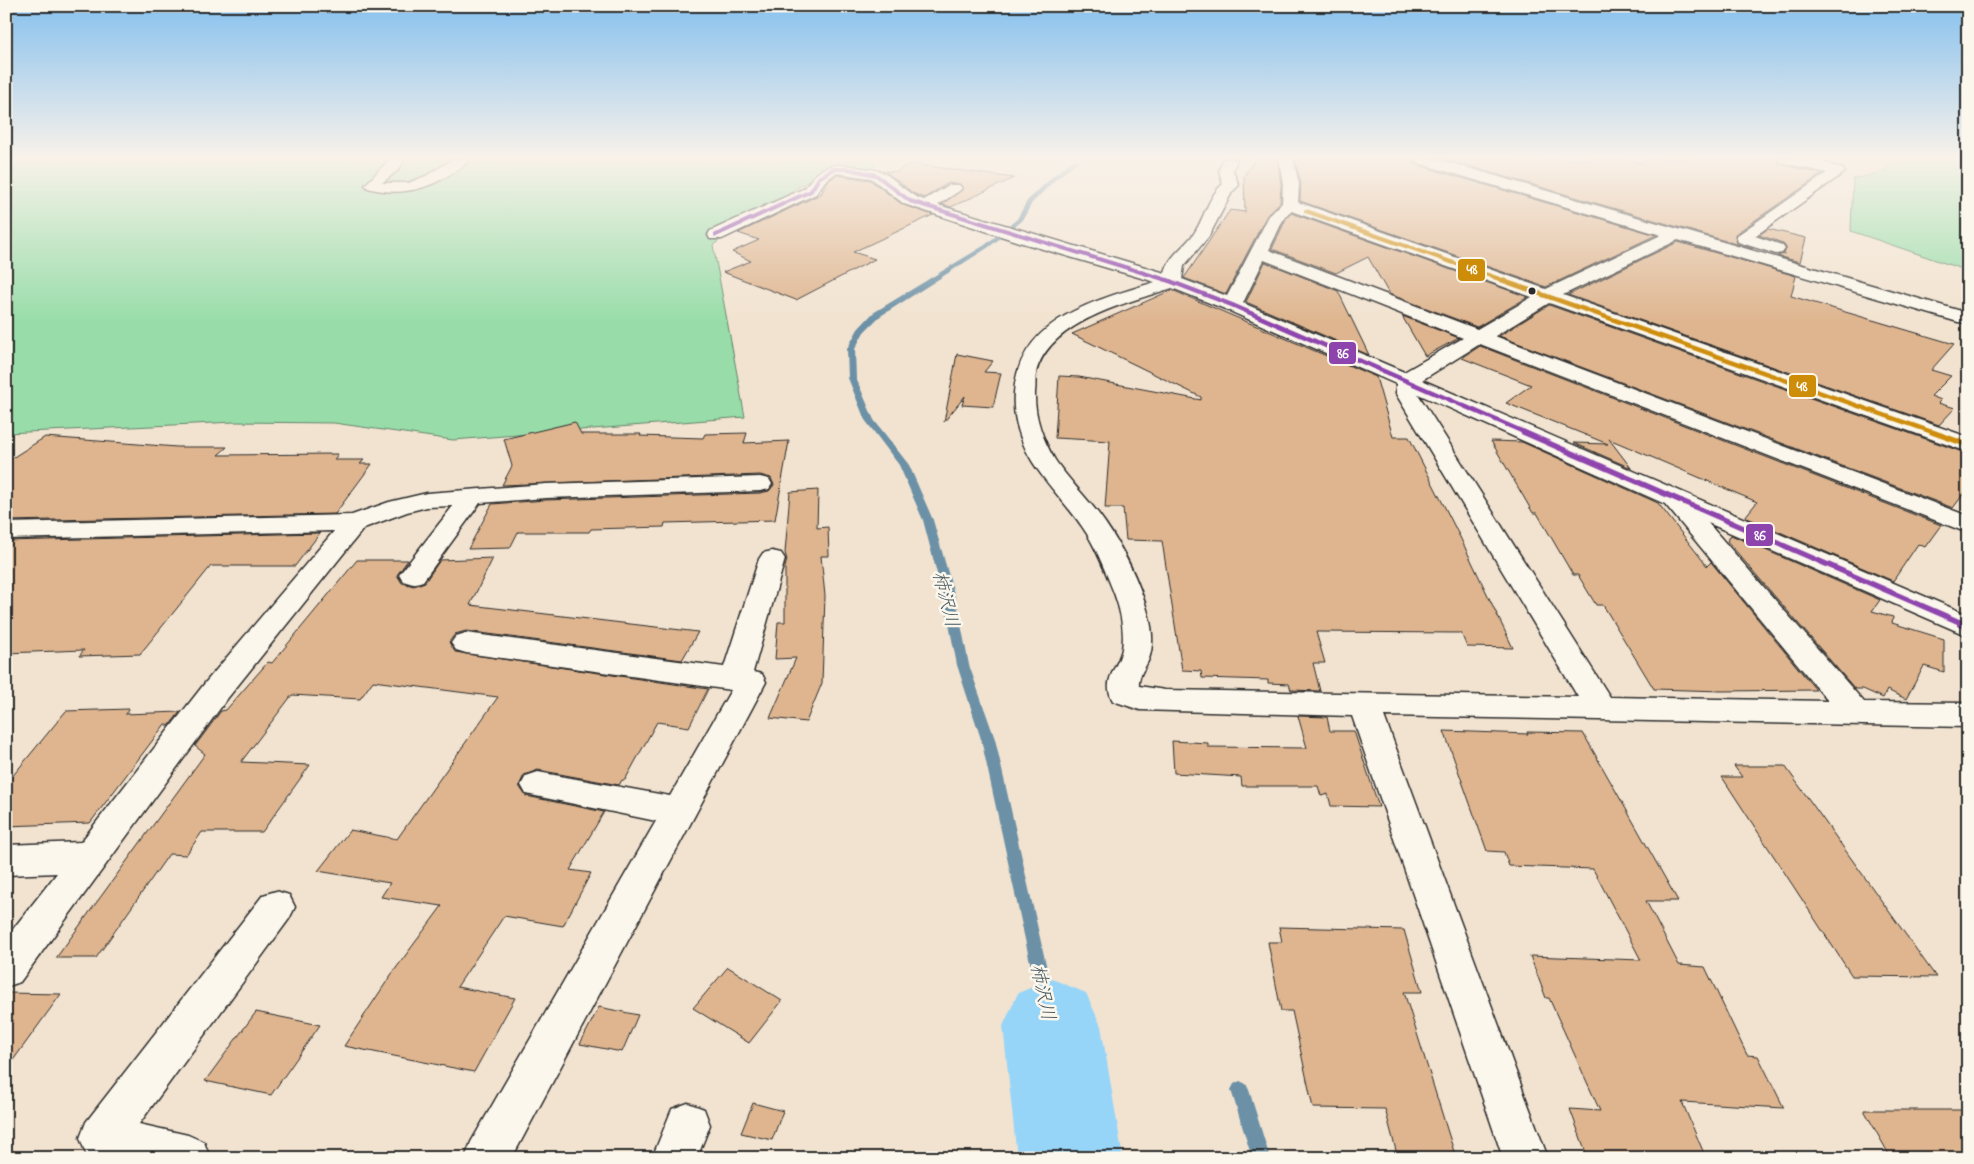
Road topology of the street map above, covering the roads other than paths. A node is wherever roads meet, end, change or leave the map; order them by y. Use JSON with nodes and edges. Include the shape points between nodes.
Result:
{"nodes":[{"id":1,"x":763,"y":213,"type":"edge"},
{"id":2,"x":951,"y":213,"type":"edge"},
{"id":3,"x":1213,"y":213,"type":"edge"},
{"id":4,"x":1279,"y":213,"type":"edge"},
{"id":5,"x":1314,"y":213,"type":"edge"},
{"id":6,"x":1601,"y":213,"type":"edge"},
{"id":7,"x":1779,"y":213,"type":"edge"},
{"id":8,"x":716,"y":235,"type":"dead end"},
{"id":9,"x":1674,"y":235,"type":"junction"},
{"id":10,"x":1258,"y":252,"type":"junction"},
{"id":11,"x":1172,"y":282,"type":"junction"},
{"id":12,"x":1549,"y":295,"type":"junction"},
{"id":13,"x":1232,"y":305,"type":"junction"},
{"id":14,"x":1967,"y":323,"type":"edge"},
{"id":15,"x":1479,"y":335,"type":"junction"},
{"id":16,"x":1406,"y":380,"type":"junction"},
{"id":17,"x":1968,"y":445,"type":"edge"},
{"id":18,"x":760,"y":484,"type":"dead end"},
{"id":19,"x":473,"y":496,"type":"junction"},
{"id":20,"x":1672,"y":496,"type":"junction"},
{"id":21,"x":355,"y":523,"type":"junction"},
{"id":22,"x":1968,"y":526,"type":"edge"},
{"id":23,"x":6,"y":531,"type":"edge"},
{"id":24,"x":772,"y":559,"type":"dead end"},
{"id":25,"x":414,"y":575,"type":"dead end"},
{"id":26,"x":1968,"y":626,"type":"edge"},
{"id":27,"x":466,"y":643,"type":"dead end"},
{"id":28,"x":735,"y":680,"type":"junction"},
{"id":29,"x":1364,"y":704,"type":"junction"},
{"id":30,"x":1601,"y":708,"type":"junction"},
{"id":31,"x":1857,"y":714,"type":"junction"},
{"id":32,"x":1968,"y":715,"type":"edge"},
{"id":33,"x":538,"y":784,"type":"dead end"},
{"id":34,"x":679,"y":811,"type":"junction"},
{"id":35,"x":90,"y":857,"type":"junction"},
{"id":36,"x":6,"y":860,"type":"edge"},
{"id":37,"x":276,"y":907,"type":"dead end"},
{"id":38,"x":6,"y":968,"type":"edge"},
{"id":39,"x":188,"y":1158,"type":"edge"},
{"id":40,"x":487,"y":1158,"type":"edge"},
{"id":41,"x":1526,"y":1158,"type":"edge"}],
"edges":[{"from":1,"to":8,"type":"street"},
{"from":2,"to":11,"type":"street"},
{"from":3,"to":11,"type":"street","via":[[1201,236],[1175,265]]},
{"from":4,"to":10,"type":"street"},
{"from":5,"to":12,"type":"street"},
{"from":6,"to":9,"type":"street"},
{"from":7,"to":14,"type":"street","via":[[1744,238],[1956,307]]},
{"from":9,"to":12,"type":"street"},
{"from":9,"to":14,"type":"street"},
{"from":10,"to":13,"type":"street"},
{"from":10,"to":15,"type":"street"},
{"from":11,"to":13,"type":"street"},
{"from":11,"to":29,"type":"street","via":[[1092,310],[1054,331],[1033,354],[1023,390],[1029,430],[1036,449],[1100,535],[1130,598],[1138,635],[1135,656],[1122,678],[1124,693],[1140,699],[1165,701]]},
{"from":12,"to":15,"type":"street"},
{"from":12,"to":17,"type":"street"},
{"from":13,"to":16,"type":"street"},
{"from":15,"to":16,"type":"street"},
{"from":15,"to":22,"type":"street"},
{"from":16,"to":20,"type":"street"},
{"from":16,"to":30,"type":"street","via":[[1407,394]]},
{"from":18,"to":19,"type":"street"},
{"from":19,"to":21,"type":"street","via":[[427,500]]},
{"from":19,"to":25,"type":"street"},
{"from":20,"to":26,"type":"street"},
{"from":20,"to":31,"type":"street"},
{"from":21,"to":23,"type":"street"},
{"from":21,"to":35,"type":"street","via":[[216,692]]},
{"from":24,"to":28,"type":"street"},
{"from":27,"to":28,"type":"street"},
{"from":28,"to":34,"type":"street","via":[[751,682]]},
{"from":29,"to":30,"type":"street"},
{"from":29,"to":41,"type":"street"},
{"from":30,"to":31,"type":"street"},
{"from":31,"to":32,"type":"street"},
{"from":33,"to":34,"type":"street"},
{"from":34,"to":40,"type":"street"},
{"from":35,"to":36,"type":"street"},
{"from":35,"to":38,"type":"street"},
{"from":37,"to":39,"type":"street","via":[[102,1138]]}]}
